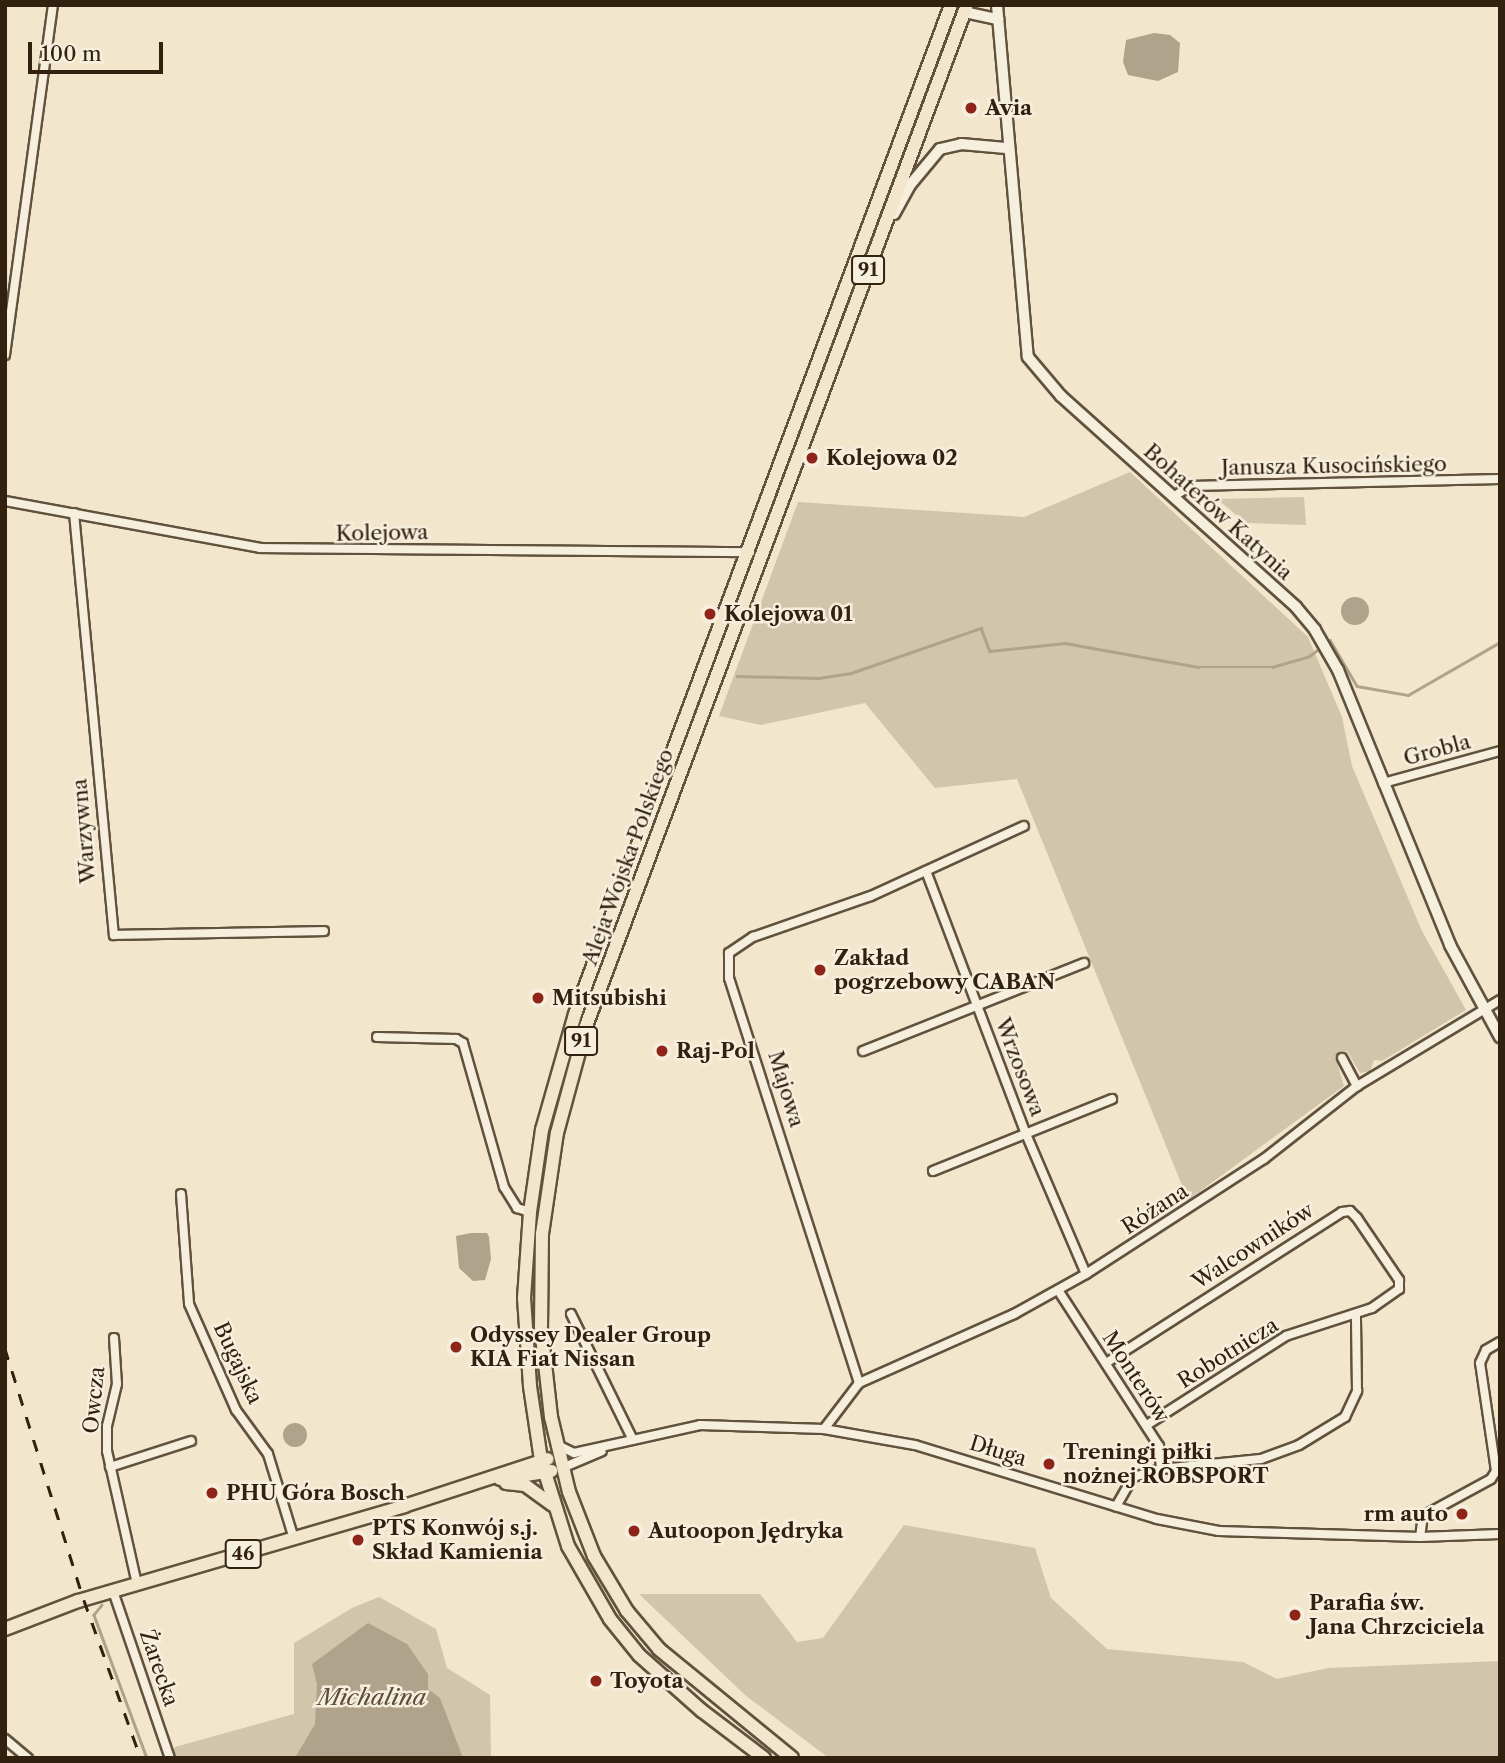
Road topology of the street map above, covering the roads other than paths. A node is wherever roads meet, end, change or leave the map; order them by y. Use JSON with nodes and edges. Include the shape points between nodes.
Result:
{"nodes":[{"id":1,"x":53,"y":5,"type":"edge"},
{"id":2,"x":951,"y":5,"type":"edge"},
{"id":3,"x":997,"y":5,"type":"edge"},
{"id":4,"x":966,"y":8,"type":"edge"},
{"id":5,"x":998,"y":19,"type":"junction"},
{"id":6,"x":1006,"y":148,"type":"junction"},
{"id":7,"x":877,"y":244,"type":"junction"},
{"id":8,"x":5,"y":355,"type":"edge"},
{"id":9,"x":1500,"y":479,"type":"edge"},
{"id":10,"x":1173,"y":497,"type":"junction"},
{"id":11,"x":5,"y":501,"type":"edge"},
{"id":12,"x":74,"y":513,"type":"junction"},
{"id":13,"x":747,"y":551,"type":"junction"},
{"id":14,"x":763,"y":554,"type":"junction"},
{"id":15,"x":1500,"y":751,"type":"edge"},
{"id":16,"x":1383,"y":783,"type":"junction"},
{"id":17,"x":1024,"y":826,"type":"dead end"},
{"id":18,"x":926,"y":871,"type":"junction"},
{"id":19,"x":324,"y":931,"type":"dead end"},
{"id":20,"x":1084,"y":963,"type":"dead end"},
{"id":21,"x":1500,"y":1000,"type":"edge"},
{"id":22,"x":978,"y":1006,"type":"junction"},
{"id":23,"x":1482,"y":1010,"type":"junction"},
{"id":24,"x":1500,"y":1037,"type":"edge"},
{"id":25,"x":377,"y":1038,"type":"dead end"},
{"id":26,"x":863,"y":1051,"type":"dead end"},
{"id":27,"x":1342,"y":1058,"type":"dead end"},
{"id":28,"x":1357,"y":1086,"type":"junction"},
{"id":29,"x":1112,"y":1099,"type":"dead end"},
{"id":30,"x":1026,"y":1134,"type":"junction"},
{"id":31,"x":933,"y":1171,"type":"dead end"},
{"id":32,"x":181,"y":1194,"type":"dead end"},
{"id":33,"x":530,"y":1212,"type":"junction"},
{"id":34,"x":1086,"y":1274,"type":"junction"},
{"id":35,"x":1399,"y":1280,"type":"joint"},
{"id":36,"x":1058,"y":1290,"type":"junction"},
{"id":37,"x":571,"y":1314,"type":"dead end"},
{"id":38,"x":1356,"y":1316,"type":"junction"},
{"id":39,"x":114,"y":1338,"type":"dead end"},
{"id":40,"x":1500,"y":1342,"type":"edge"},
{"id":41,"x":1106,"y":1363,"type":"junction"},
{"id":42,"x":859,"y":1383,"type":"junction"},
{"id":43,"x":1147,"y":1425,"type":"junction"},
{"id":44,"x":824,"y":1429,"type":"junction"},
{"id":45,"x":633,"y":1440,"type":"junction"},
{"id":46,"x":191,"y":1441,"type":"dead end"},
{"id":47,"x":611,"y":1447,"type":"junction"},
{"id":48,"x":559,"y":1456,"type":"junction"},
{"id":49,"x":543,"y":1466,"type":"junction"},
{"id":50,"x":110,"y":1467,"type":"junction"},
{"id":51,"x":1161,"y":1469,"type":"junction"},
{"id":52,"x":481,"y":1482,"type":"junction"},
{"id":53,"x":554,"y":1505,"type":"junction"},
{"id":54,"x":1116,"y":1507,"type":"junction"},
{"id":55,"x":1500,"y":1534,"type":"edge"},
{"id":56,"x":1420,"y":1538,"type":"junction"},
{"id":57,"x":294,"y":1539,"type":"junction"},
{"id":58,"x":138,"y":1584,"type":"junction"},
{"id":59,"x":113,"y":1591,"type":"junction"},
{"id":60,"x":5,"y":1629,"type":"edge"},
{"id":61,"x":5,"y":1739,"type":"edge"},
{"id":62,"x":28,"y":1758,"type":"edge"},
{"id":63,"x":170,"y":1758,"type":"edge"},
{"id":64,"x":764,"y":1758,"type":"edge"},
{"id":65,"x":792,"y":1758,"type":"edge"}],
"edges":[{"from":1,"to":8,"type":"street"},
{"from":2,"to":13,"type":"main road","name":"Aleja Wojska Polskiego","number":"91"},
{"from":3,"to":5,"type":"street","name":"Bohaterów Katynia"},
{"from":4,"to":5,"type":"street"},
{"from":4,"to":7,"type":"main road","name":"Aleja Wojska Polskiego","number":"91"},
{"from":5,"to":6,"type":"street","name":"Bohaterów Katynia"},
{"from":6,"to":7,"type":"street","via":[[961,144],[940,149],[909,185]]},
{"from":6,"to":10,"type":"street","name":"Bohaterów Katynia","via":[[1028,357],[1061,396]]},
{"from":7,"to":14,"type":"main road","name":"Aleja Wojska Polskiego","number":"91"},
{"from":9,"to":10,"type":"street","name":"Janusza Kusocińskiego","via":[[1190,486]]},
{"from":10,"to":16,"type":"street","name":"Bohaterów Katynia","via":[[1315,630],[1338,670]]},
{"from":11,"to":12,"type":"street","name":"Kolejowa"},
{"from":12,"to":13,"type":"street","name":"Kolejowa","via":[[260,548]]},
{"from":12,"to":19,"type":"street","name":"Warzywna","via":[[111,930],[119,937]]},
{"from":13,"to":14,"type":"street","name":"Kolejowa"},
{"from":13,"to":33,"type":"main road","name":"Aleja Wojska Polskiego","number":"91","via":[[575,1014],[542,1130]]},
{"from":14,"to":48,"type":"main road","name":"Aleja Wojska Polskiego","number":"91","via":[[586,1026],[556,1133],[542,1234],[540,1297],[543,1359]]},
{"from":15,"to":16,"type":"street","name":"Grobla"},
{"from":16,"to":23,"type":"street","name":"Bohaterów Katynia","via":[[1425,890]]},
{"from":17,"to":18,"type":"street","name":"Majowa"},
{"from":18,"to":22,"type":"street","name":"Wrzosowa"},
{"from":18,"to":42,"type":"street","name":"Majowa","via":[[871,896],[753,937],[729,953],[729,978]]},
{"from":20,"to":22,"type":"street"},
{"from":21,"to":23,"type":"street","name":"Różana"},
{"from":22,"to":26,"type":"street"},
{"from":22,"to":30,"type":"street","name":"Wrzosowa"},
{"from":23,"to":24,"type":"street","name":"Bohaterów Katynia"},
{"from":23,"to":28,"type":"street","name":"Różana"},
{"from":25,"to":33,"type":"street","via":[[456,1039],[463,1043],[504,1187],[517,1208]]},
{"from":27,"to":28,"type":"street"},
{"from":28,"to":34,"type":"street","name":"Różana","via":[[1264,1159]]},
{"from":29,"to":30,"type":"street"},
{"from":30,"to":31,"type":"street"},
{"from":30,"to":34,"type":"street","name":"Wrzosowa"},
{"from":32,"to":57,"type":"street","name":"Bugajska","via":[[189,1304],[236,1410],[268,1454]]},
{"from":33,"to":49,"type":"main road","name":"Aleja Wojska Polskiego","number":"91","via":[[525,1323]]},
{"from":34,"to":36,"type":"street","name":"Różana"},
{"from":35,"to":38,"type":"street","name":"Robotnicza","via":[[1399,1289]]},
{"from":35,"to":41,"type":"street","name":"Walcowników","via":[[1357,1218],[1350,1211],[1342,1212]]},
{"from":36,"to":41,"type":"street","name":"Monterów"},
{"from":36,"to":42,"type":"street","name":"Różana"},
{"from":37,"to":45,"type":"street"},
{"from":38,"to":43,"type":"street","name":"Robotnicza","via":[[1286,1336]]},
{"from":38,"to":51,"type":"street","via":[[1357,1391],[1345,1417],[1299,1445],[1261,1459]]},
{"from":39,"to":50,"type":"street","name":"Owcza","via":[[117,1384],[106,1436]]},
{"from":40,"to":56,"type":"street","via":[[1486,1350],[1480,1363],[1496,1471],[1490,1479],[1423,1516]]},
{"from":41,"to":43,"type":"street","name":"Monterów"},
{"from":42,"to":44,"type":"street","name":"Różana"},
{"from":43,"to":51,"type":"street","name":"Monterów","via":[[1159,1446]]},
{"from":44,"to":45,"type":"street","name":"Długa","via":[[700,1425]]},
{"from":44,"to":54,"type":"street","name":"Długa","via":[[915,1445]]},
{"from":45,"to":47,"type":"street","name":"Długa"},
{"from":46,"to":50,"type":"street"},
{"from":47,"to":48,"type":"street","name":"Długa"},
{"from":47,"to":48,"type":"street","name":"Długa"},
{"from":48,"to":49,"type":"main road"},
{"from":48,"to":65,"type":"main road","name":"Aleja Wojska Polskiego","via":[[594,1556],[627,1611],[676,1666]]},
{"from":49,"to":52,"type":"main road"},
{"from":49,"to":53,"type":"main road","name":"Aleja Wojska Polskiego","number":"91"},
{"from":50,"to":58,"type":"street","name":"Owcza"},
{"from":51,"to":54,"type":"street","via":[[1133,1477]]},
{"from":52,"to":53,"type":"main road","number":"46","via":[[521,1484]]},
{"from":52,"to":57,"type":"main road","number":"46"},
{"from":53,"to":64,"type":"main road","name":"Aleja Wojska Polskiego","via":[[586,1581],[639,1655],[702,1712]]},
{"from":54,"to":56,"type":"street","name":"Długa","via":[[1219,1531]]},
{"from":55,"to":56,"type":"street","name":"Długa"},
{"from":57,"to":58,"type":"main road","number":"46"},
{"from":58,"to":59,"type":"main road","number":"46"},
{"from":59,"to":60,"type":"main road","number":"46"},
{"from":59,"to":63,"type":"street","name":"Żarecka"},
{"from":61,"to":62,"type":"street"}]}
